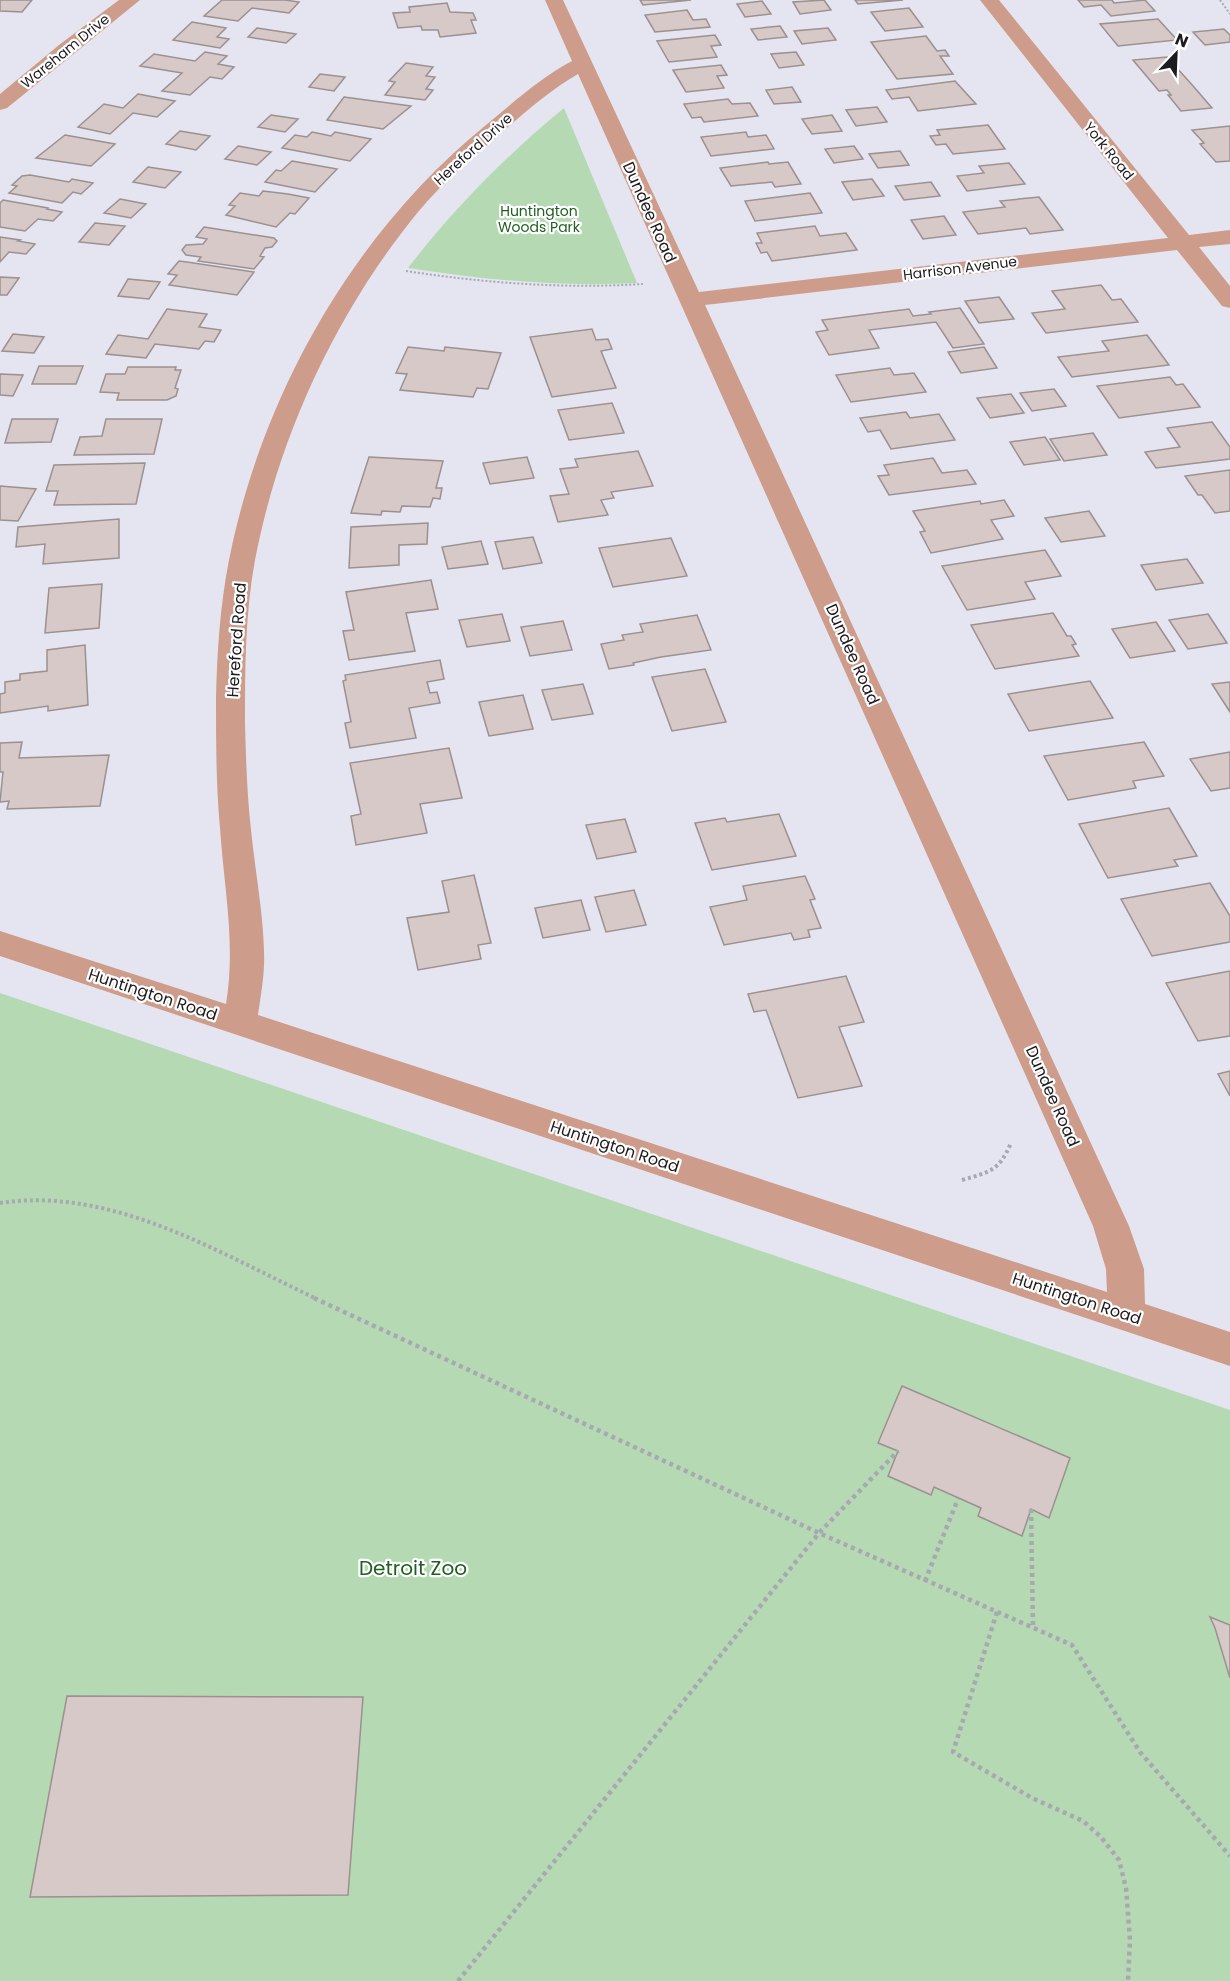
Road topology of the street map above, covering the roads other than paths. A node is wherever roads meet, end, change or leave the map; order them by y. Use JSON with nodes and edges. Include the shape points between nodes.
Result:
{"nodes":[{"id":1,"x":131,"y":0,"type":"edge"},
{"id":2,"x":554,"y":0,"type":"edge"},
{"id":3,"x":989,"y":0,"type":"edge"},
{"id":4,"x":582,"y":64,"type":"junction"},
{"id":5,"x":0,"y":104,"type":"edge"},
{"id":6,"x":1230,"y":237,"type":"edge"},
{"id":7,"x":1182,"y":242,"type":"junction"},
{"id":8,"x":357,"y":280,"type":"joint"},
{"id":9,"x":690,"y":300,"type":"junction"},
{"id":10,"x":1230,"y":302,"type":"edge"},
{"id":11,"x":0,"y":943,"type":"edge"},
{"id":12,"x":240,"y":1023,"type":"junction"},
{"id":13,"x":1127,"y":1314,"type":"junction"},
{"id":14,"x":1230,"y":1349,"type":"edge"}],
"edges":[{"from":1,"to":5,"type":"street","name":"Wareham Drive"},
{"from":2,"to":4,"type":"street","name":"Dundee Road"},
{"from":3,"to":7,"type":"street","name":"York Road"},
{"from":4,"to":8,"type":"street","name":"Hereford Drive","via":[[555,77],[452,164],[405,216]]},
{"from":4,"to":9,"type":"street","name":"Dundee Road"},
{"from":6,"to":7,"type":"street","name":"Harrison Avenue"},
{"from":7,"to":9,"type":"street","name":"Harrison Avenue"},
{"from":7,"to":10,"type":"street","name":"York Road"},
{"from":8,"to":12,"type":"street","name":"Hereford Road","via":[[290,406],[243,555],[234,620],[231,723],[235,828],[248,955]]},
{"from":9,"to":13,"type":"street","name":"Dundee Road","via":[[1111,1226],[1125,1269]]},
{"from":11,"to":12,"type":"street","name":"Huntington Road"},
{"from":12,"to":13,"type":"street","name":"Huntington Road"},
{"from":13,"to":14,"type":"street","name":"Huntington Road"}]}
